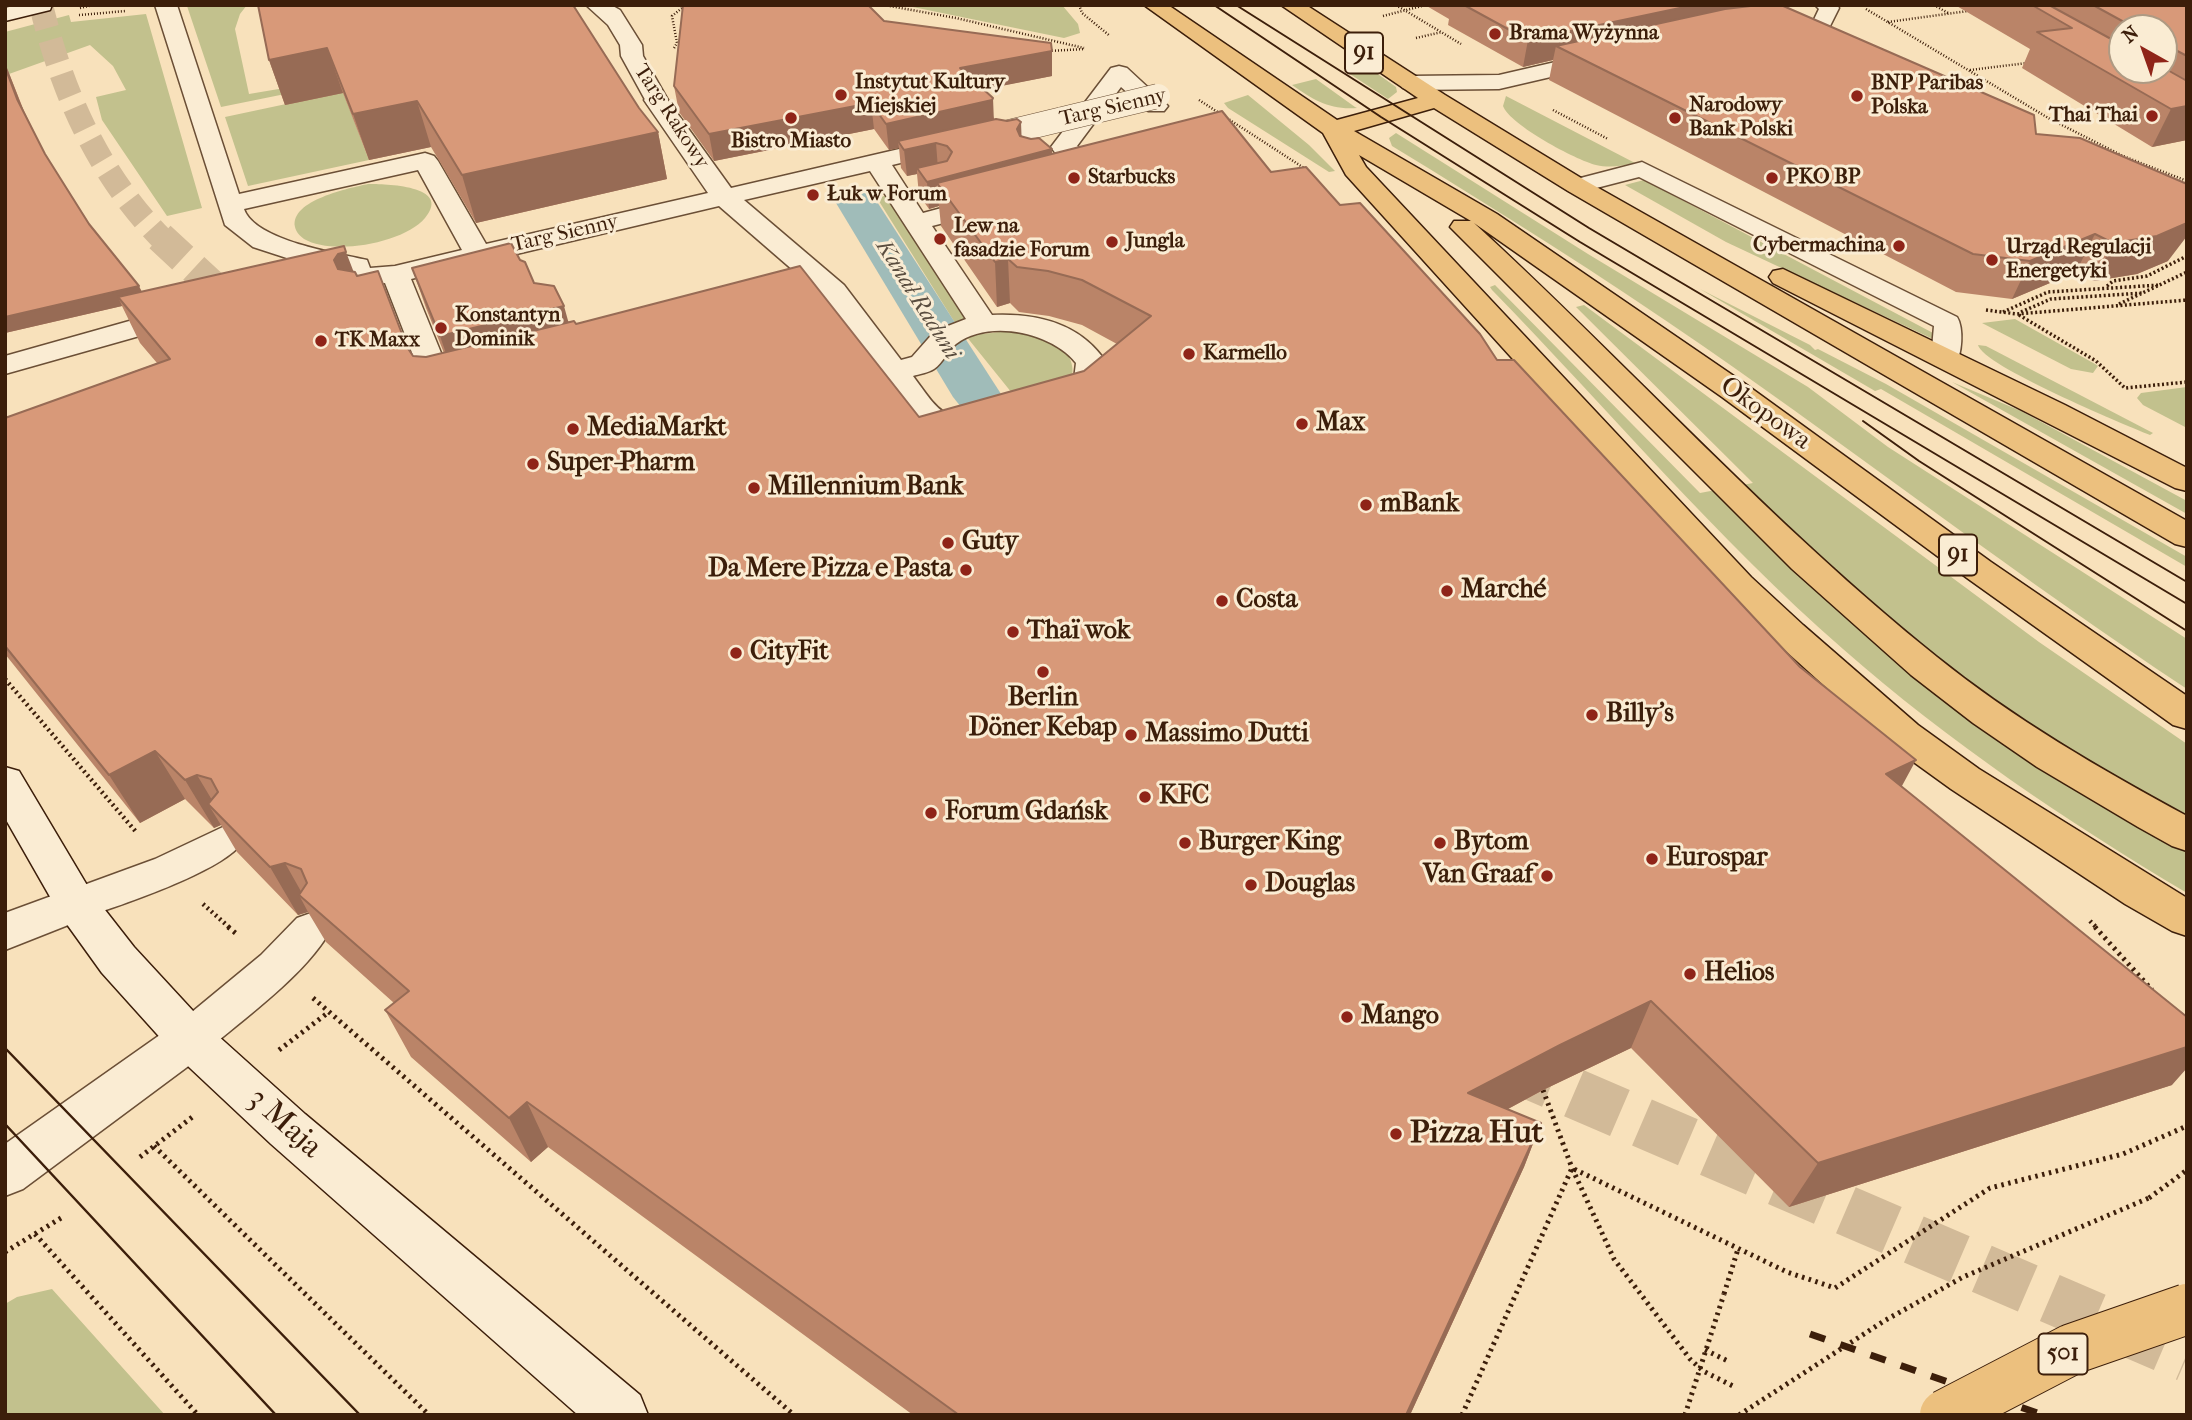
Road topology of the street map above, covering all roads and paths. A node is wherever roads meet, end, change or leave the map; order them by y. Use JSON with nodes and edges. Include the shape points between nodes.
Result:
{"nodes":[{"id":1,"x":42,"y":5,"type":"edge"},
{"id":2,"x":93,"y":5,"type":"edge"},
{"id":3,"x":166,"y":5,"type":"edge"},
{"id":4,"x":596,"y":5,"type":"edge"},
{"id":5,"x":884,"y":5,"type":"edge"},
{"id":6,"x":1079,"y":5,"type":"edge"},
{"id":7,"x":1154,"y":5,"type":"edge"},
{"id":8,"x":1292,"y":5,"type":"edge"},
{"id":9,"x":1396,"y":5,"type":"edge"},
{"id":10,"x":1426,"y":5,"type":"edge"},
{"id":11,"x":1825,"y":5,"type":"edge"},
{"id":12,"x":1860,"y":5,"type":"edge"},
{"id":13,"x":1934,"y":5,"type":"edge"},
{"id":14,"x":80,"y":8,"type":"dead end"},
{"id":15,"x":1405,"y":10,"type":"junction"},
{"id":16,"x":1970,"y":10,"type":"dead end"},
{"id":17,"x":124,"y":11,"type":"dead end"},
{"id":18,"x":1948,"y":13,"type":"junction"},
{"id":19,"x":1391,"y":14,"type":"dead end"},
{"id":20,"x":5,"y":15,"type":"edge"},
{"id":21,"x":82,"y":16,"type":"dead end"},
{"id":22,"x":1888,"y":22,"type":"junction"},
{"id":23,"x":1808,"y":29,"type":"joint"},
{"id":24,"x":1842,"y":38,"type":"edge"},
{"id":25,"x":1113,"y":39,"type":"dead end"},
{"id":26,"x":1466,"y":40,"type":"dead end"},
{"id":27,"x":1459,"y":42,"type":"junction"},
{"id":28,"x":1471,"y":49,"type":"dead end"},
{"id":29,"x":1039,"y":51,"type":"edge"},
{"id":30,"x":1621,"y":53,"type":"edge"},
{"id":31,"x":2033,"y":62,"type":"dead end"},
{"id":32,"x":1969,"y":70,"type":"junction"},
{"id":33,"x":1499,"y":82,"type":"junction"},
{"id":34,"x":1411,"y":83,"type":"junction"},
{"id":35,"x":1186,"y":92,"type":"dead end"},
{"id":36,"x":1437,"y":100,"type":"junction"},
{"id":37,"x":1157,"y":101,"type":"junction"},
{"id":38,"x":1462,"y":116,"type":"junction"},
{"id":39,"x":1228,"y":119,"type":"edge"},
{"id":40,"x":1230,"y":128,"type":"edge"},
{"id":41,"x":1333,"y":129,"type":"junction"},
{"id":42,"x":876,"y":161,"type":"junction"},
{"id":43,"x":1294,"y":161,"type":"dead end"},
{"id":44,"x":1394,"y":164,"type":"junction"},
{"id":45,"x":1121,"y":169,"type":"edge"},
{"id":46,"x":1295,"y":169,"type":"edge"},
{"id":47,"x":1091,"y":170,"type":"edge"},
{"id":48,"x":2187,"y":181,"type":"edge"},
{"id":49,"x":1067,"y":183,"type":"edge"},
{"id":50,"x":1577,"y":186,"type":"junction"},
{"id":51,"x":724,"y":197,"type":"junction"},
{"id":52,"x":1013,"y":197,"type":"edge"},
{"id":53,"x":229,"y":204,"type":"junction"},
{"id":54,"x":918,"y":222,"type":"junction"},
{"id":55,"x":1653,"y":231,"type":"junction"},
{"id":56,"x":478,"y":254,"type":"junction"},
{"id":57,"x":2187,"y":256,"type":"edge"},
{"id":58,"x":2187,"y":272,"type":"edge"},
{"id":59,"x":2160,"y":285,"type":"junction"},
{"id":60,"x":299,"y":286,"type":"edge"},
{"id":61,"x":2107,"y":287,"type":"junction"},
{"id":62,"x":393,"y":291,"type":"junction"},
{"id":63,"x":2143,"y":293,"type":"junction"},
{"id":64,"x":2187,"y":300,"type":"edge"},
{"id":65,"x":2116,"y":306,"type":"junction"},
{"id":66,"x":1976,"y":309,"type":"dead end"},
{"id":67,"x":2002,"y":312,"type":"junction"},
{"id":68,"x":2017,"y":314,"type":"junction"},
{"id":69,"x":179,"y":316,"type":"edge"},
{"id":70,"x":973,"y":328,"type":"junction"},
{"id":71,"x":1945,"y":359,"type":"junction"},
{"id":72,"x":5,"y":365,"type":"edge"},
{"id":73,"x":894,"y":372,"type":"junction"},
{"id":74,"x":2187,"y":382,"type":"edge"},
{"id":75,"x":477,"y":383,"type":"edge"},
{"id":76,"x":1042,"y":414,"type":"edge"},
{"id":77,"x":999,"y":429,"type":"edge"},
{"id":78,"x":2187,"y":481,"type":"edge"},
{"id":79,"x":2187,"y":536,"type":"edge"},
{"id":80,"x":5,"y":679,"type":"edge"},
{"id":81,"x":2187,"y":715,"type":"edge"},
{"id":82,"x":5,"y":782,"type":"edge"},
{"id":83,"x":2187,"y":835,"type":"edge"},
{"id":84,"x":143,"y":839,"type":"dead end"},
{"id":85,"x":225,"y":840,"type":"edge"},
{"id":86,"x":198,"y":900,"type":"dead end"},
{"id":87,"x":76,"y":904,"type":"junction"},
{"id":88,"x":2187,"y":919,"type":"edge"},
{"id":89,"x":311,"y":929,"type":"edge"},
{"id":90,"x":5,"y":932,"type":"edge"},
{"id":91,"x":245,"y":942,"type":"dead end"},
{"id":92,"x":311,"y":997,"type":"dead end"},
{"id":93,"x":329,"y":1012,"type":"junction"},
{"id":94,"x":298,"y":1036,"type":"dead end"},
{"id":95,"x":190,"y":1039,"type":"junction"},
{"id":96,"x":1543,"y":1090,"type":"edge"},
{"id":97,"x":2187,"y":1126,"type":"edge"},
{"id":98,"x":172,"y":1132,"type":"dead end"},
{"id":99,"x":154,"y":1146,"type":"junction"},
{"id":100,"x":140,"y":1157,"type":"dead end"},
{"id":101,"x":1572,"y":1168,"type":"junction"},
{"id":102,"x":2187,"y":1170,"type":"edge"},
{"id":103,"x":5,"y":1173,"type":"edge"},
{"id":104,"x":61,"y":1218,"type":"dead end"},
{"id":105,"x":35,"y":1234,"type":"junction"},
{"id":106,"x":1738,"y":1249,"type":"junction"},
{"id":107,"x":5,"y":1252,"type":"edge"},
{"id":108,"x":2187,"y":1309,"type":"edge"},
{"id":109,"x":1705,"y":1350,"type":"junction"},
{"id":110,"x":1730,"y":1363,"type":"dead end"},
{"id":111,"x":1735,"y":1387,"type":"dead end"},
{"id":112,"x":198,"y":1415,"type":"edge"},
{"id":113,"x":429,"y":1415,"type":"edge"},
{"id":114,"x":620,"y":1415,"type":"edge"},
{"id":115,"x":793,"y":1415,"type":"edge"},
{"id":116,"x":1462,"y":1415,"type":"edge"},
{"id":117,"x":1685,"y":1415,"type":"edge"},
{"id":118,"x":1739,"y":1415,"type":"edge"},
{"id":119,"x":1945,"y":1415,"type":"edge"}],
"edges":[{"from":1,"to":20,"type":"street"},
{"from":2,"to":14,"type":"path"},
{"from":3,"to":53,"type":"street"},
{"from":4,"to":51,"type":"street","name":"Targ Rakowy","via":[[619,25],[656,100]]},
{"from":5,"to":29,"type":"path","via":[[1090,49]]},
{"from":6,"to":25,"type":"path","via":[[1082,13]]},
{"from":7,"to":41,"type":"main road","number":"91"},
{"from":8,"to":34,"type":"main road","number":"91"},
{"from":9,"to":15,"type":"path"},
{"from":10,"to":15,"type":"path"},
{"from":11,"to":23,"type":"lane","via":[[1829,8]]},
{"from":12,"to":22,"type":"path"},
{"from":13,"to":18,"type":"path"},
{"from":15,"to":19,"type":"path"},
{"from":15,"to":27,"type":"path"},
{"from":16,"to":18,"type":"path"},
{"from":17,"to":21,"type":"path"},
{"from":18,"to":22,"type":"path"},
{"from":22,"to":32,"type":"path"},
{"from":23,"to":24,"type":"street"},
{"from":26,"to":27,"type":"path"},
{"from":27,"to":28,"type":"path"},
{"from":30,"to":33,"type":"street"},
{"from":31,"to":32,"type":"path"},
{"from":32,"to":48,"type":"path","via":[[2090,140]]},
{"from":33,"to":34,"type":"street"},
{"from":33,"to":38,"type":"street"},
{"from":34,"to":36,"type":"main road","number":"91"},
{"from":35,"to":37,"type":"street","name":"Targ Sienny"},
{"from":36,"to":38,"type":"main road","number":"91"},
{"from":36,"to":41,"type":"main road"},
{"from":37,"to":42,"type":"street","name":"Targ Sienny","bridge":true},
{"from":37,"to":47,"type":"street","via":[[1119,73],[1053,150]]},
{"from":38,"to":50,"type":"main road","number":"91"},
{"from":39,"to":40,"type":"path"},
{"from":41,"to":44,"type":"main road","name":"Okopowa","number":"91"},
{"from":41,"to":88,"type":"main road","via":[[1354,170],[1738,585],[1790,635],[1945,765]]},
{"from":42,"to":51,"type":"street","name":"Targ Sienny"},
{"from":42,"to":54,"type":"street","via":[[907,187]]},
{"from":43,"to":46,"type":"path"},
{"from":44,"to":81,"type":"main road","name":"Okopowa","number":"91","via":[[1499,227]]},
{"from":44,"to":83,"type":"main road","via":[[1522,281],[1866,618],[2002,725]]},
{"from":45,"to":49,"type":"street"},
{"from":50,"to":55,"type":"main road","number":"91"},
{"from":50,"to":71,"type":"lane","via":[[1642,169],[1948,323]]},
{"from":51,"to":56,"type":"street","name":"Targ Sienny"},
{"from":51,"to":73,"type":"street"},
{"from":52,"to":54,"type":"street"},
{"from":53,"to":56,"type":"street","via":[[425,161]]},
{"from":53,"to":62,"type":"street","via":[[234,219],[263,242]]},
{"from":54,"to":70,"type":"street"},
{"from":55,"to":71,"type":"main road","via":[[1768,270]]},
{"from":55,"to":79,"type":"main road","number":"91"},
{"from":56,"to":62,"type":"street","name":"Targ Sienny"},
{"from":57,"to":61,"type":"path","via":[[2147,276],[2113,281]]},
{"from":58,"to":59,"type":"path"},
{"from":59,"to":61,"type":"path"},
{"from":59,"to":63,"type":"path"},
{"from":60,"to":62,"type":"street","name":"Targ Sienny","via":[[335,278]]},
{"from":61,"to":67,"type":"path","via":[[2048,292]]},
{"from":62,"to":75,"type":"street","via":[[440,392]]},
{"from":63,"to":65,"type":"path"},
{"from":63,"to":68,"type":"path","via":[[2051,299]]},
{"from":64,"to":65,"type":"path"},
{"from":65,"to":68,"type":"path"},
{"from":66,"to":67,"type":"path"},
{"from":67,"to":68,"type":"path"},
{"from":68,"to":74,"type":"path","via":[[2096,361],[2125,388]]},
{"from":69,"to":72,"type":"street"},
{"from":70,"to":73,"type":"street","via":[[942,340],[923,363]]},
{"from":70,"to":76,"type":"street","via":[[1010,323],[1048,328],[1077,342],[1088,355],[1092,370],[1087,385],[1074,398]]},
{"from":71,"to":78,"type":"main road"},
{"from":73,"to":77,"type":"street","via":[[927,416],[944,427],[971,432]]},
{"from":80,"to":84,"type":"path"},
{"from":82,"to":87,"type":"street","name":"3 Maja"},
{"from":85,"to":87,"type":"lane","via":[[169,870]]},
{"from":86,"to":91,"type":"path"},
{"from":87,"to":90,"type":"street"},
{"from":87,"to":95,"type":"street","name":"3 Maja","via":[[118,960]]},
{"from":89,"to":95,"type":"lane","via":[[275,967]]},
{"from":92,"to":93,"type":"path"},
{"from":93,"to":94,"type":"path"},
{"from":93,"to":115,"type":"path"},
{"from":95,"to":103,"type":"street"},
{"from":95,"to":114,"type":"street","name":"3 Maja"},
{"from":96,"to":101,"type":"path"},
{"from":97,"to":106,"type":"path","via":[[2123,1154],[1990,1188],[1835,1288]]},
{"from":98,"to":99,"type":"path"},
{"from":99,"to":100,"type":"path"},
{"from":99,"to":113,"type":"path"},
{"from":101,"to":106,"type":"path"},
{"from":101,"to":111,"type":"path","via":[[1615,1259],[1690,1359]]},
{"from":101,"to":116,"type":"path"},
{"from":102,"to":118,"type":"path","bridge":true,"via":[[2149,1198],[1963,1276]]},
{"from":104,"to":105,"type":"path"},
{"from":105,"to":107,"type":"path"},
{"from":105,"to":112,"type":"path"},
{"from":106,"to":109,"type":"path","bridge":true},
{"from":108,"to":119,"type":"main road","number":"501","bridge":true,"via":[[2072,1349]]},
{"from":109,"to":110,"type":"path"},
{"from":109,"to":117,"type":"path","bridge":true}]}
